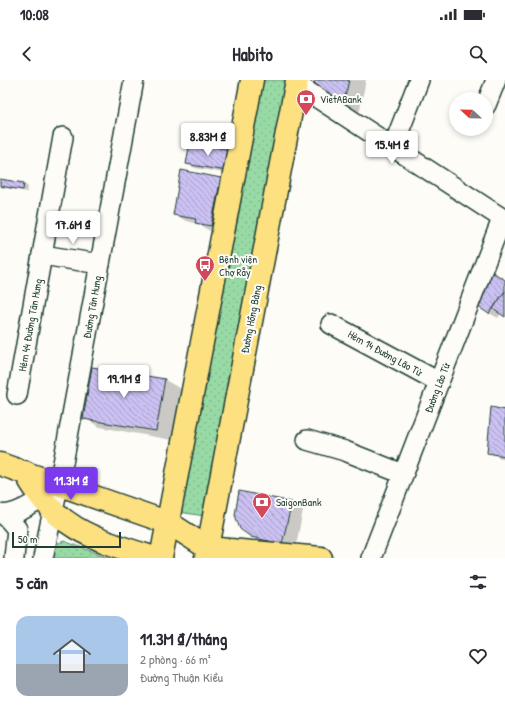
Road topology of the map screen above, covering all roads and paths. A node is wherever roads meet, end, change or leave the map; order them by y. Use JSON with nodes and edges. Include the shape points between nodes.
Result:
{"nodes":[{"id":1,"x":134,"y":80,"type":"edge"},
{"id":2,"x":252,"y":80,"type":"edge"},
{"id":3,"x":419,"y":80,"type":"edge"},
{"id":4,"x":496,"y":80,"type":"edge"},
{"id":5,"x":292,"y":81,"type":"edge"},
{"id":6,"x":491,"y":92,"type":"edge"},
{"id":7,"x":63,"y":137,"type":"dead end"},
{"id":8,"x":393,"y":147,"type":"junction"},
{"id":9,"x":504,"y":219,"type":"edge"},
{"id":10,"x":42,"y":255,"type":"junction"},
{"id":11,"x":100,"y":264,"type":"junction"},
{"id":12,"x":331,"y":324,"type":"dead end"},
{"id":13,"x":439,"y":382,"type":"junction"},
{"id":14,"x":17,"y":395,"type":"dead end"},
{"id":15,"x":307,"y":440,"type":"dead end"},
{"id":16,"x":0,"y":464,"type":"edge"},
{"id":17,"x":25,"y":472,"type":"junction"},
{"id":18,"x":403,"y":474,"type":"junction"},
{"id":19,"x":59,"y":484,"type":"junction"},
{"id":20,"x":47,"y":505,"type":"junction"},
{"id":21,"x":3,"y":515,"type":"edge"},
{"id":22,"x":169,"y":523,"type":"junction"},
{"id":23,"x":10,"y":552,"type":"edge"},
{"id":24,"x":212,"y":555,"type":"edge"},
{"id":25,"x":43,"y":558,"type":"edge"},
{"id":26,"x":155,"y":558,"type":"edge"},
{"id":27,"x":162,"y":558,"type":"edge"},
{"id":28,"x":321,"y":558,"type":"edge"},
{"id":29,"x":371,"y":558,"type":"edge"}],
"edges":[{"from":1,"to":11,"type":"street","name":"Đường Tân Hưng"},
{"from":2,"to":22,"type":"main road"},
{"from":3,"to":8,"type":"street"},
{"from":4,"to":6,"type":"street"},
{"from":5,"to":8,"type":"street"},
{"from":5,"to":24,"type":"main road","name":"Đường Hồng Bàng"},
{"from":7,"to":10,"type":"street","name":"Hẻm 44 Đường Tân Hưng"},
{"from":8,"to":9,"type":"street"},
{"from":9,"to":13,"type":"street","name":"Đường Lão Tử"},
{"from":10,"to":11,"type":"street"},
{"from":10,"to":14,"type":"street","name":"Hẻm 44 Đường Tân Hưng"},
{"from":11,"to":19,"type":"street","name":"Đường Tân Hưng"},
{"from":12,"to":13,"type":"street","name":"Hẻm 14 Đường Lão Tử"},
{"from":13,"to":18,"type":"street","name":"Đường Lão Tử"},
{"from":15,"to":18,"type":"street","via":[[345,451]]},
{"from":16,"to":17,"type":"main road"},
{"from":17,"to":19,"type":"main road"},
{"from":17,"to":20,"type":"main road"},
{"from":18,"to":29,"type":"street","name":"Đường Lão Tử"},
{"from":19,"to":20,"type":"street","name":"Đường Tân Hưng"},
{"from":19,"to":22,"type":"main road"},
{"from":20,"to":21,"type":"street"},
{"from":20,"to":25,"type":"street","name":"Đường Tân Hưng"},
{"from":20,"to":26,"type":"main road","via":[[70,525],[89,535]]},
{"from":21,"to":23,"type":"street","via":[[17,529]]},
{"from":22,"to":24,"type":"main road"},
{"from":22,"to":27,"type":"main road"},
{"from":24,"to":28,"type":"main road"}]}
